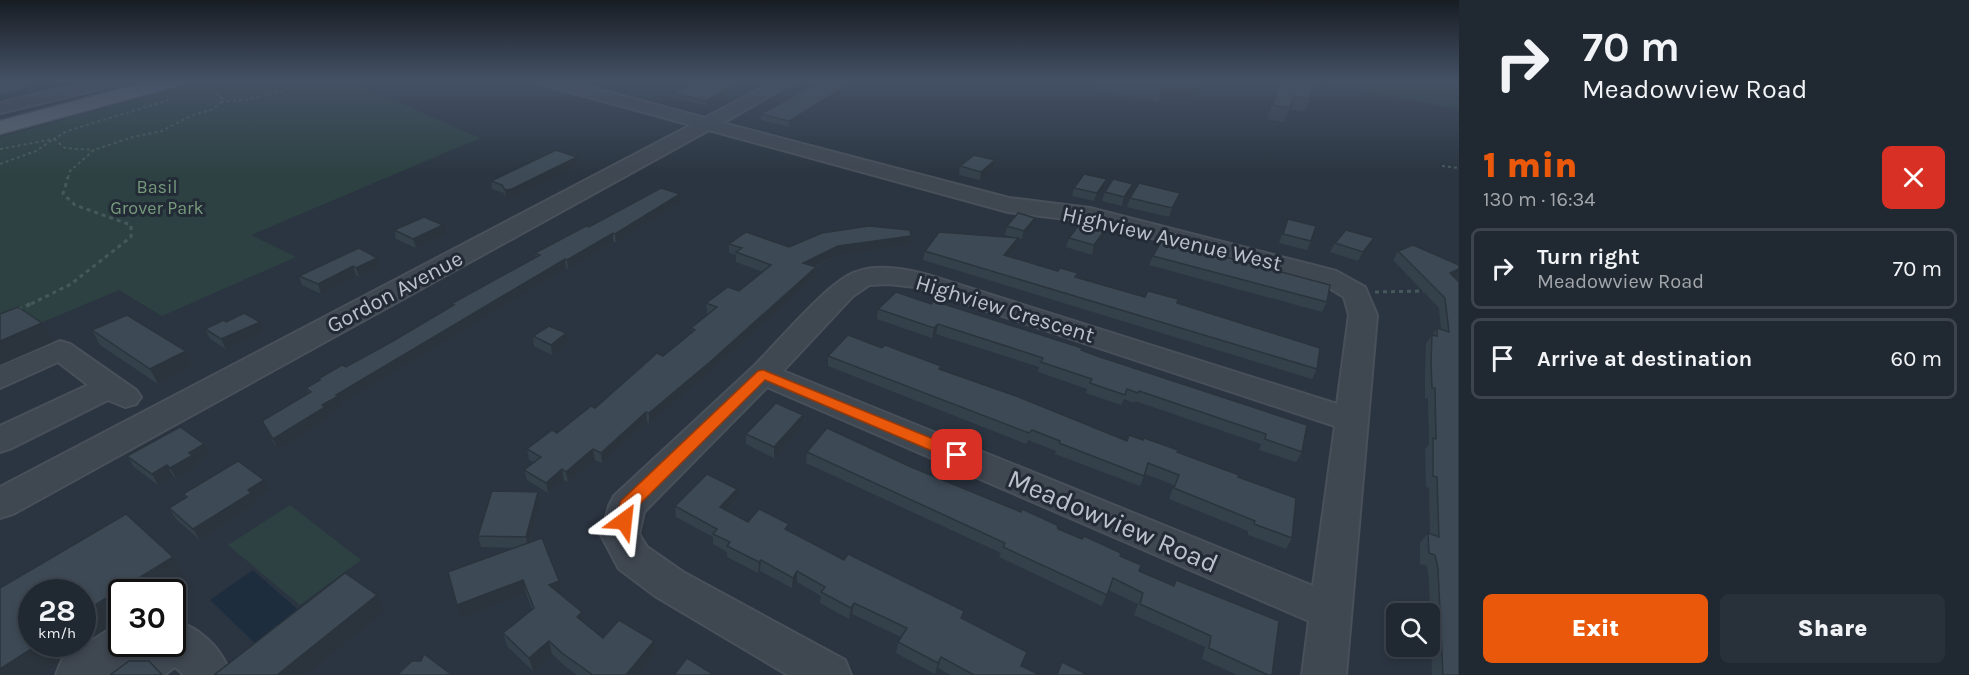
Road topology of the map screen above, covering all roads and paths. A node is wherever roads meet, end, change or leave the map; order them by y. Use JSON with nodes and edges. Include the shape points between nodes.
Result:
{"nodes":[{"id":1,"x":61,"y":112,"type":"edge"},
{"id":2,"x":118,"y":112,"type":"edge"},
{"id":3,"x":204,"y":112,"type":"edge"},
{"id":4,"x":657,"y":112,"type":"edge"},
{"id":5,"x":731,"y":112,"type":"edge"},
{"id":6,"x":706,"y":125,"type":"junction"},
{"id":7,"x":0,"y":128,"type":"edge"},
{"id":8,"x":54,"y":139,"type":"junction"},
{"id":9,"x":0,"y":149,"type":"edge"},
{"id":10,"x":94,"y":150,"type":"junction"},
{"id":11,"x":0,"y":165,"type":"edge"},
{"id":12,"x":1442,"y":166,"type":"dead end"},
{"id":13,"x":1459,"y":168,"type":"edge"},
{"id":14,"x":1436,"y":290,"type":"edge"},
{"id":15,"x":1369,"y":292,"type":"dead end"},
{"id":16,"x":9,"y":312,"type":"edge"},
{"id":17,"x":763,"y":374,"type":"junction"},
{"id":18,"x":0,"y":378,"type":"edge"},
{"id":19,"x":1351,"y":420,"type":"junction"},
{"id":20,"x":0,"y":440,"type":"edge"},
{"id":21,"x":0,"y":504,"type":"edge"},
{"id":22,"x":1331,"y":612,"type":"junction"},
{"id":23,"x":108,"y":654,"type":"edge"},
{"id":24,"x":169,"y":657,"type":"edge"},
{"id":25,"x":78,"y":675,"type":"edge"},
{"id":26,"x":128,"y":675,"type":"edge"},
{"id":27,"x":828,"y":675,"type":"edge"},
{"id":28,"x":1324,"y":675,"type":"edge"}],
"edges":[{"from":1,"to":7,"type":"main road"},
{"from":2,"to":8,"type":"path"},
{"from":3,"to":10,"type":"path","via":[[162,131]]},
{"from":4,"to":6,"type":"street","name":"Highview Avenue West"},
{"from":5,"to":6,"type":"street","name":"Gordon Avenue"},
{"from":6,"to":19,"type":"street","name":"Highview Avenue West","via":[[1008,205],[1090,215],[1327,276],[1356,292],[1363,315]]},
{"from":6,"to":21,"type":"street","name":"Gordon Avenue"},
{"from":8,"to":9,"type":"path"},
{"from":8,"to":10,"type":"path","via":[[65,148]]},
{"from":8,"to":11,"type":"path","via":[[36,151]]},
{"from":10,"to":16,"type":"path","via":[[70,171],[63,194],[75,205],[131,225],[131,237],[71,284],[28,307]]},
{"from":12,"to":13,"type":"path"},
{"from":14,"to":15,"type":"path"},
{"from":17,"to":19,"type":"street","name":"Highview Crescent","via":[[844,291],[862,278],[889,276],[919,280]]},
{"from":17,"to":22,"type":"street","name":"Meadowview Road"},
{"from":17,"to":27,"type":"street","name":"Highview Crescent","via":[[627,506],[620,536],[633,558],[669,584]]},
{"from":18,"to":20,"type":"street","via":[[60,350],[117,392]]},
{"from":19,"to":22,"type":"street","name":"Highview Avenue West"},
{"from":22,"to":28,"type":"street","name":"Highview Avenue West"},
{"from":23,"to":25,"type":"street"},
{"from":24,"to":26,"type":"street"}]}
